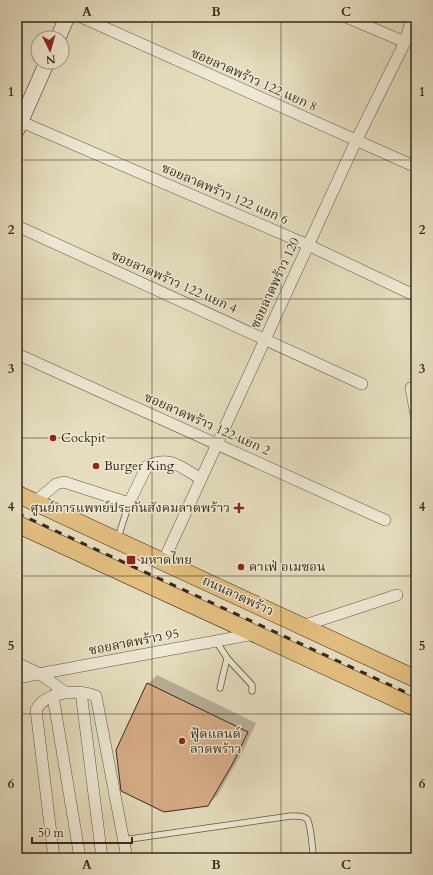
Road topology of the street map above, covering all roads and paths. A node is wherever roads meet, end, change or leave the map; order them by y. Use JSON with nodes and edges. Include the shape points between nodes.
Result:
{"nodes":[{"id":1,"x":67,"y":17,"type":"edge"},
{"id":2,"x":80,"y":17,"type":"edge"},
{"id":3,"x":346,"y":17,"type":"edge"},
{"id":4,"x":410,"y":17,"type":"edge"},
{"id":5,"x":61,"y":30,"type":"edge"},
{"id":6,"x":405,"y":42,"type":"junction"},
{"id":7,"x":43,"y":70,"type":"edge"},
{"id":8,"x":18,"y":124,"type":"edge"},
{"id":9,"x":356,"y":141,"type":"junction"},
{"id":10,"x":416,"y":168,"type":"edge"},
{"id":11,"x":17,"y":226,"type":"edge"},
{"id":12,"x":308,"y":245,"type":"junction"},
{"id":13,"x":416,"y":296,"type":"edge"},
{"id":14,"x":265,"y":339,"type":"junction"},
{"id":15,"x":17,"y":354,"type":"edge"},
{"id":16,"x":362,"y":384,"type":"dead end"},
{"id":17,"x":410,"y":388,"type":"dead end"},
{"id":18,"x":416,"y":415,"type":"edge"},
{"id":19,"x":218,"y":443,"type":"junction"},
{"id":20,"x":201,"y":479,"type":"junction"},
{"id":21,"x":17,"y":494,"type":"edge"},
{"id":22,"x":35,"y":502,"type":"junction"},
{"id":23,"x":129,"y":503,"type":"junction"},
{"id":24,"x":385,"y":520,"type":"dead end"},
{"id":25,"x":17,"y":524,"type":"edge"},
{"id":26,"x":117,"y":540,"type":"junction"},
{"id":27,"x":163,"y":562,"type":"junction"},
{"id":28,"x":397,"y":595,"type":"dead end"},
{"id":29,"x":302,"y":626,"type":"junction"},
{"id":30,"x":255,"y":634,"type":"junction"},
{"id":31,"x":216,"y":641,"type":"junction"},
{"id":32,"x":227,"y":658,"type":"junction"},
{"id":33,"x":17,"y":663,"type":"edge"},
{"id":34,"x":40,"y":674,"type":"junction"},
{"id":35,"x":17,"y":678,"type":"edge"},
{"id":36,"x":416,"y":679,"type":"edge"},
{"id":37,"x":220,"y":688,"type":"dead end"},
{"id":38,"x":252,"y":691,"type":"dead end"},
{"id":39,"x":65,"y":692,"type":"junction"},
{"id":40,"x":81,"y":692,"type":"junction"},
{"id":41,"x":53,"y":696,"type":"junction"},
{"id":42,"x":416,"y":708,"type":"edge"},
{"id":43,"x":123,"y":840,"type":"junction"},
{"id":44,"x":313,"y":853,"type":"dead end"},
{"id":45,"x":54,"y":858,"type":"edge"},
{"id":46,"x":80,"y":858,"type":"edge"},
{"id":47,"x":102,"y":858,"type":"edge"},
{"id":48,"x":127,"y":858,"type":"edge"}],
"edges":[{"from":1,"to":5,"type":"street"},
{"from":2,"to":9,"type":"street","name":"ซอยลาดพร้าว 122 แยก 8"},
{"from":3,"to":6,"type":"street"},
{"from":4,"to":6,"type":"street","name":"ซอยลาดพร้าว 120"},
{"from":6,"to":9,"type":"street","name":"ซอยลาดพร้าว 120"},
{"from":7,"to":8,"type":"street"},
{"from":8,"to":12,"type":"street","name":"ซอยลาดพร้าว 122 แยก 6"},
{"from":9,"to":10,"type":"street","name":"ซอยลาดพร้าว 122 แยก 8"},
{"from":9,"to":12,"type":"street","name":"ซอยลาดพร้าว 120"},
{"from":11,"to":14,"type":"street","name":"ซอยลาดพร้าว 122 แยก 4"},
{"from":12,"to":13,"type":"street","name":"ซอยลาดพร้าว 122 แยก 6"},
{"from":12,"to":14,"type":"street","name":"ซอยลาดพร้าว 120"},
{"from":14,"to":16,"type":"street","name":"ซอยลาดพร้าว 122 แยก 4"},
{"from":14,"to":19,"type":"street","name":"ซอยลาดพร้าว 120"},
{"from":15,"to":19,"type":"street","name":"ซอยลาดพร้าว 122 แยก 2"},
{"from":17,"to":18,"type":"street"},
{"from":19,"to":20,"type":"street","name":"ซอยลาดพร้าว 120"},
{"from":19,"to":24,"type":"street","name":"ซอยลาดพร้าว 122 แยก 2"},
{"from":20,"to":23,"type":"street","via":[[175,463],[158,461],[147,466]]},
{"from":20,"to":27,"type":"street","name":"ซอยลาดพร้าว 120"},
{"from":21,"to":22,"type":"main road","name":"ถนนลาดพร้าว"},
{"from":22,"to":23,"type":"street","via":[[56,484],[64,482]]},
{"from":22,"to":26,"type":"main road","name":"ถนนลาดพร้าว"},
{"from":23,"to":26,"type":"lane"},
{"from":25,"to":30,"type":"main road","name":"ถนนลาดพร้าว"},
{"from":26,"to":27,"type":"main road","name":"ถนนลาดพร้าว"},
{"from":27,"to":29,"type":"main road","name":"ถนนลาดพร้าว"},
{"from":28,"to":29,"type":"street"},
{"from":29,"to":36,"type":"main road","name":"ถนนลาดพร้าว"},
{"from":30,"to":31,"type":"street","name":"ซอยลาดพร้าว 95"},
{"from":30,"to":42,"type":"main road","name":"ถนนลาดพร้าว"},
{"from":31,"to":32,"type":"lane"},
{"from":31,"to":34,"type":"street","name":"ซอยลาดพร้าว 95"},
{"from":32,"to":37,"type":"lane"},
{"from":32,"to":38,"type":"lane","via":[[252,685]]},
{"from":33,"to":34,"type":"street"},
{"from":34,"to":35,"type":"street","name":"ซอยลาดพร้าว 95"},
{"from":34,"to":39,"type":"street"},
{"from":39,"to":40,"type":"street"},
{"from":39,"to":41,"type":"street"},
{"from":40,"to":43,"type":"street","via":[[96,696]]},
{"from":40,"to":47,"type":"street"},
{"from":41,"to":45,"type":"street","via":[[39,704],[36,710]]},
{"from":41,"to":46,"type":"street"},
{"from":43,"to":44,"type":"lane","via":[[302,816],[309,824]]},
{"from":43,"to":48,"type":"street"}]}
